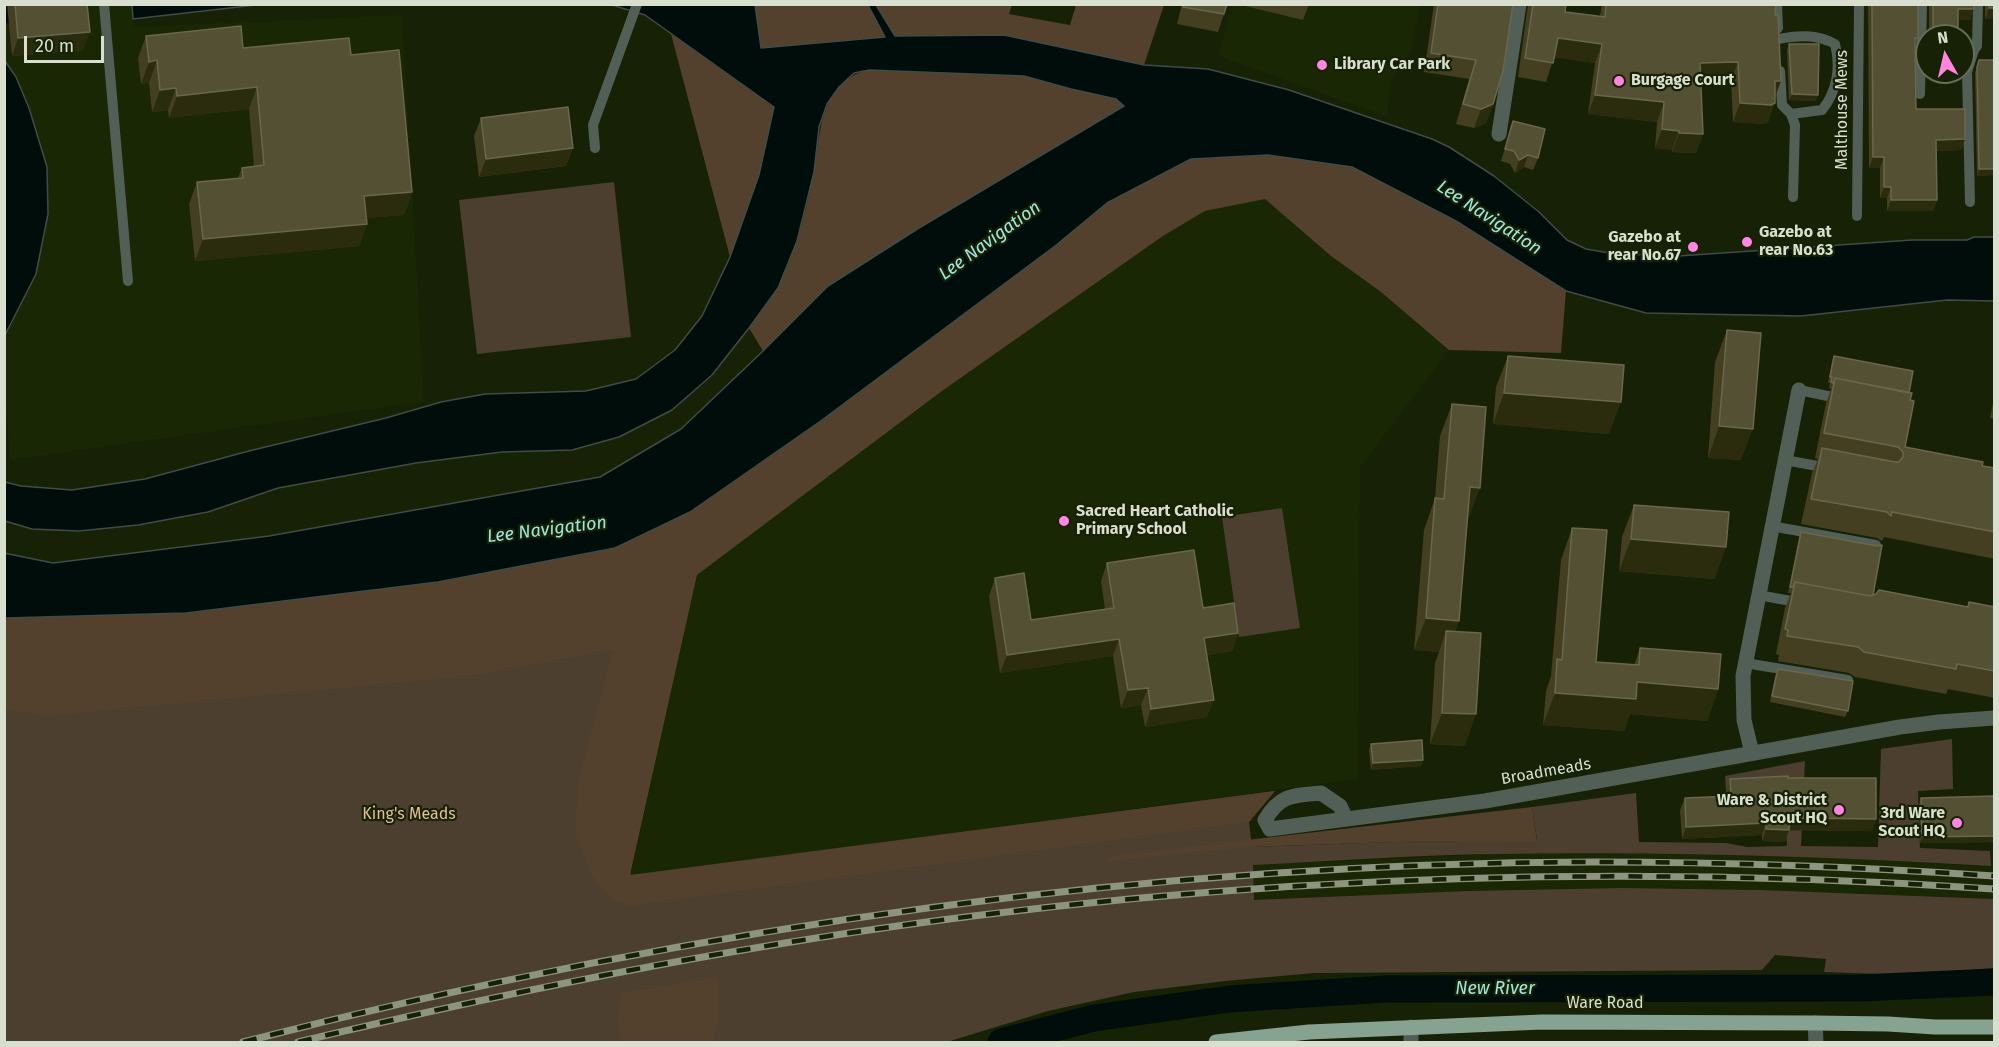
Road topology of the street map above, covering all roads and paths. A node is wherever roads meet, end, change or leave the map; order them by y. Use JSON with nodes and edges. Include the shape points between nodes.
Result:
{"nodes":[{"id":1,"x":104,"y":4,"type":"edge"},
{"id":2,"x":637,"y":4,"type":"edge"},
{"id":3,"x":1519,"y":4,"type":"edge"},
{"id":4,"x":1777,"y":4,"type":"edge"},
{"id":5,"x":1859,"y":4,"type":"edge"},
{"id":6,"x":1922,"y":4,"type":"edge"},
{"id":7,"x":1978,"y":4,"type":"edge"},
{"id":8,"x":1778,"y":39,"type":"junction"},
{"id":9,"x":1920,"y":94,"type":"dead end"},
{"id":10,"x":1791,"y":114,"type":"junction"},
{"id":11,"x":1499,"y":134,"type":"dead end"},
{"id":12,"x":595,"y":148,"type":"dead end"},
{"id":13,"x":1794,"y":197,"type":"dead end"},
{"id":14,"x":1970,"y":202,"type":"dead end"},
{"id":15,"x":1857,"y":216,"type":"dead end"},
{"id":16,"x":128,"y":281,"type":"dead end"},
{"id":17,"x":1799,"y":390,"type":"joint"},
{"id":18,"x":1857,"y":402,"type":"edge"},
{"id":19,"x":1785,"y":460,"type":"junction"},
{"id":20,"x":1842,"y":471,"type":"edge"},
{"id":21,"x":1772,"y":526,"type":"junction"},
{"id":22,"x":1876,"y":545,"type":"edge"},
{"id":23,"x":1758,"y":595,"type":"junction"},
{"id":24,"x":1816,"y":606,"type":"edge"},
{"id":25,"x":1745,"y":663,"type":"junction"},
{"id":26,"x":1848,"y":680,"type":"edge"},
{"id":27,"x":1995,"y":718,"type":"edge"},
{"id":28,"x":1752,"y":753,"type":"junction"},
{"id":29,"x":1346,"y":819,"type":"junction"},
{"id":30,"x":1815,"y":1023,"type":"junction"},
{"id":31,"x":1995,"y":1027,"type":"edge"},
{"id":32,"x":1411,"y":1035,"type":"edge"},
{"id":33,"x":1216,"y":1042,"type":"edge"},
{"id":34,"x":1816,"y":1042,"type":"edge"}],
"edges":[{"from":1,"to":16,"type":"lane"},
{"from":2,"to":12,"type":"lane","via":[[593,125]]},
{"from":3,"to":11,"type":"street"},
{"from":4,"to":8,"type":"lane"},
{"from":5,"to":15,"type":"lane","name":"Malthouse Mews"},
{"from":6,"to":9,"type":"lane"},
{"from":7,"to":14,"type":"lane","via":[[1977,46],[1967,72]]},
{"from":8,"to":10,"type":"lane","via":[[1782,105]]},
{"from":8,"to":10,"type":"lane","via":[[1826,39],[1835,44],[1838,54],[1838,75],[1831,99],[1822,110]]},
{"from":10,"to":13,"type":"lane","via":[[1795,125]]},
{"from":17,"to":18,"type":"lane"},
{"from":17,"to":19,"type":"street"},
{"from":19,"to":20,"type":"lane"},
{"from":19,"to":21,"type":"street"},
{"from":21,"to":22,"type":"lane"},
{"from":21,"to":23,"type":"street"},
{"from":23,"to":24,"type":"lane"},
{"from":23,"to":25,"type":"street"},
{"from":25,"to":26,"type":"lane"},
{"from":25,"to":28,"type":"street","via":[[1743,703]]},
{"from":27,"to":28,"type":"street","name":"Broadmeads","via":[[1920,725]]},
{"from":28,"to":29,"type":"street","name":"Broadmeads","via":[[1485,801]]},
{"from":29,"to":29,"type":"street","name":"Broadmeads","via":[[1270,829],[1265,820],[1273,807],[1293,795],[1321,793],[1340,806]]},
{"from":30,"to":31,"type":"main road","name":"Ware Road"},
{"from":30,"to":32,"type":"main road","name":"Ware Road","via":[[1542,1022]]},
{"from":30,"to":34,"type":"street"},
{"from":32,"to":33,"type":"main road","name":"Ware Road","via":[[1309,1032]]}]}
